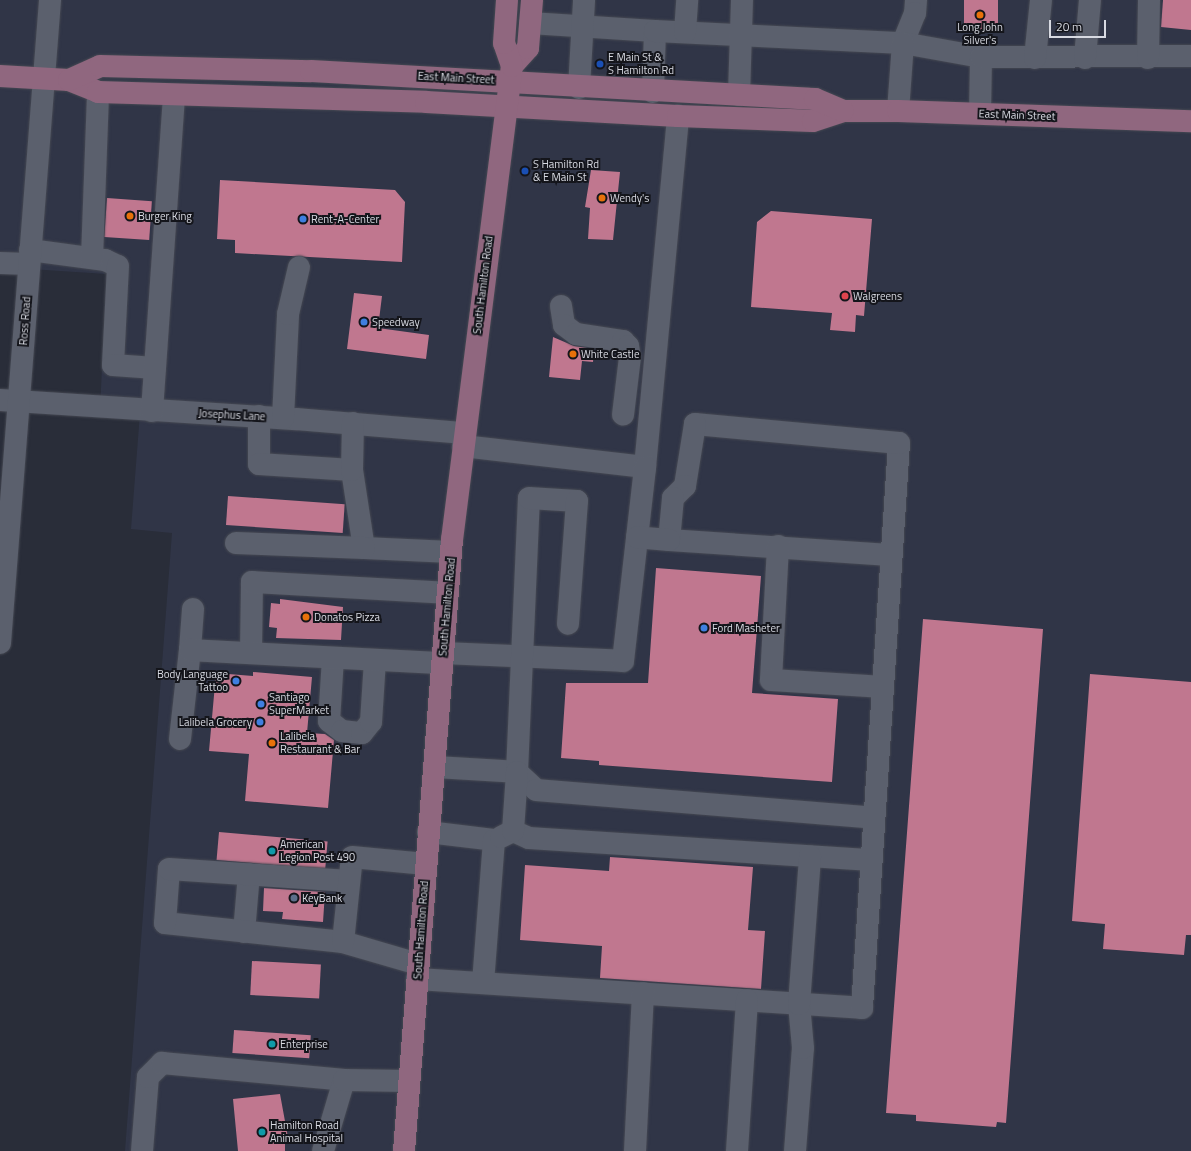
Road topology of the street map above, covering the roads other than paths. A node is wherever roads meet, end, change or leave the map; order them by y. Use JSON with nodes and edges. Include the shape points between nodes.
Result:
{"nodes":[{"id":1,"x":50,"y":0,"type":"edge"},
{"id":2,"x":507,"y":0,"type":"edge"},
{"id":3,"x":532,"y":0,"type":"edge"},
{"id":4,"x":584,"y":0,"type":"edge"},
{"id":5,"x":687,"y":0,"type":"edge"},
{"id":6,"x":742,"y":0,"type":"edge"},
{"id":7,"x":916,"y":0,"type":"edge"},
{"id":8,"x":1041,"y":0,"type":"edge"},
{"id":9,"x":1090,"y":0,"type":"edge"},
{"id":10,"x":1149,"y":0,"type":"edge"},
{"id":11,"x":530,"y":23,"type":"junction"},
{"id":12,"x":582,"y":27,"type":"junction"},
{"id":13,"x":656,"y":31,"type":"junction"},
{"id":14,"x":685,"y":32,"type":"junction"},
{"id":15,"x":741,"y":34,"type":"junction"},
{"id":16,"x":903,"y":43,"type":"junction"},
{"id":17,"x":1191,"y":56,"type":"edge"},
{"id":18,"x":981,"y":57,"type":"junction"},
{"id":19,"x":1035,"y":58,"type":"junction"},
{"id":20,"x":1085,"y":58,"type":"junction"},
{"id":21,"x":1148,"y":58,"type":"junction"},
{"id":22,"x":511,"y":73,"type":"junction"},
{"id":23,"x":0,"y":76,"type":"edge"},
{"id":24,"x":44,"y":78,"type":"junction"},
{"id":25,"x":69,"y":80,"type":"junction"},
{"id":26,"x":579,"y":88,"type":"junction"},
{"id":27,"x":98,"y":92,"type":"junction"},
{"id":28,"x":653,"y":92,"type":"junction"},
{"id":29,"x":739,"y":95,"type":"junction"},
{"id":30,"x":174,"y":97,"type":"junction"},
{"id":31,"x":506,"y":107,"type":"junction"},
{"id":32,"x":843,"y":111,"type":"junction"},
{"id":33,"x":898,"y":111,"type":"junction"},
{"id":34,"x":980,"y":114,"type":"junction"},
{"id":35,"x":678,"y":116,"type":"junction"},
{"id":36,"x":1191,"y":121,"type":"edge"},
{"id":37,"x":30,"y":257,"type":"junction"},
{"id":38,"x":92,"y":258,"type":"junction"},
{"id":39,"x":0,"y":263,"type":"edge"},
{"id":40,"x":299,"y":268,"type":"dead end"},
{"id":41,"x":561,"y":306,"type":"dead end"},
{"id":42,"x":155,"y":368,"type":"junction"},
{"id":43,"x":9,"y":401,"type":"edge"},
{"id":44,"x":152,"y":411,"type":"junction"},
{"id":45,"x":623,"y":415,"type":"dead end"},
{"id":46,"x":259,"y":416,"type":"junction"},
{"id":47,"x":284,"y":418,"type":"junction"},
{"id":48,"x":353,"y":423,"type":"junction"},
{"id":49,"x":463,"y":440,"type":"junction"},
{"id":50,"x":644,"y":467,"type":"junction"},
{"id":51,"x":352,"y":470,"type":"junction"},
{"id":52,"x":637,"y":538,"type":"junction"},
{"id":53,"x":669,"y":540,"type":"junction"},
{"id":54,"x":236,"y":542,"type":"dead end"},
{"id":55,"x":778,"y":546,"type":"junction"},
{"id":56,"x":364,"y":548,"type":"junction"},
{"id":57,"x":451,"y":552,"type":"junction"},
{"id":58,"x":889,"y":556,"type":"junction"},
{"id":59,"x":269,"y":583,"type":"junction"},
{"id":60,"x":448,"y":593,"type":"junction"},
{"id":61,"x":193,"y":609,"type":"dead end"},
{"id":62,"x":568,"y":624,"type":"dead end"},
{"id":63,"x":0,"y":642,"type":"edge"},
{"id":64,"x":190,"y":650,"type":"junction"},
{"id":65,"x":251,"y":653,"type":"junction"},
{"id":66,"x":328,"y":657,"type":"junction"},
{"id":67,"x":521,"y":657,"type":"junction"},
{"id":68,"x":442,"y":658,"type":"junction"},
{"id":69,"x":375,"y":660,"type":"junction"},
{"id":70,"x":881,"y":687,"type":"junction"},
{"id":71,"x":180,"y":739,"type":"dead end"},
{"id":72,"x":434,"y":767,"type":"junction"},
{"id":73,"x":517,"y":772,"type":"junction"},
{"id":74,"x":874,"y":818,"type":"junction"},
{"id":75,"x":513,"y":831,"type":"junction"},
{"id":76,"x":428,"y":832,"type":"junction"},
{"id":77,"x":494,"y":840,"type":"junction"},
{"id":78,"x":810,"y":856,"type":"junction"},
{"id":79,"x":871,"y":860,"type":"junction"},
{"id":80,"x":426,"y":864,"type":"junction"},
{"id":81,"x":249,"y":874,"type":"junction"},
{"id":82,"x":349,"y":881,"type":"junction"},
{"id":83,"x":244,"y":932,"type":"junction"},
{"id":84,"x":343,"y":942,"type":"junction"},
{"id":85,"x":418,"y":971,"type":"junction"},
{"id":86,"x":483,"y":983,"type":"junction"},
{"id":87,"x":643,"y":993,"type":"junction"},
{"id":88,"x":747,"y":1000,"type":"junction"},
{"id":89,"x":799,"y":1004,"type":"junction"},
{"id":90,"x":344,"y":1080,"type":"junction"},
{"id":91,"x":409,"y":1081,"type":"junction"},
{"id":92,"x":142,"y":1151,"type":"edge"},
{"id":93,"x":323,"y":1151,"type":"edge"},
{"id":94,"x":404,"y":1151,"type":"edge"},
{"id":95,"x":635,"y":1151,"type":"edge"},
{"id":96,"x":737,"y":1151,"type":"edge"},
{"id":97,"x":795,"y":1151,"type":"edge"}],
"edges":[{"from":1,"to":24,"type":"street","name":"Ross Road"},
{"from":2,"to":22,"type":"main road","name":"South Hamilton Road","via":[[504,43]]},
{"from":3,"to":11,"type":"main road"},
{"from":4,"to":12,"type":"street"},
{"from":5,"to":14,"type":"street"},
{"from":6,"to":15,"type":"street"},
{"from":7,"to":16,"type":"street","via":[[915,13]]},
{"from":8,"to":19,"type":"street"},
{"from":9,"to":20,"type":"street"},
{"from":10,"to":21,"type":"street"},
{"from":11,"to":12,"type":"street"},
{"from":11,"to":22,"type":"main road","via":[[528,48]]},
{"from":12,"to":13,"type":"street"},
{"from":12,"to":26,"type":"street"},
{"from":13,"to":14,"type":"street"},
{"from":13,"to":28,"type":"street"},
{"from":14,"to":15,"type":"street"},
{"from":15,"to":16,"type":"street"},
{"from":15,"to":29,"type":"street"},
{"from":16,"to":18,"type":"street"},
{"from":16,"to":33,"type":"street"},
{"from":17,"to":21,"type":"street"},
{"from":18,"to":19,"type":"street"},
{"from":18,"to":34,"type":"street"},
{"from":19,"to":20,"type":"street"},
{"from":20,"to":21,"type":"street"},
{"from":22,"to":25,"type":"main road","name":"East Main Street","via":[[100,66]]},
{"from":22,"to":26,"type":"main road","name":"East Main Street"},
{"from":22,"to":31,"type":"main road","name":"South Hamilton Road"},
{"from":23,"to":24,"type":"main road","name":"East Main Street"},
{"from":24,"to":25,"type":"main road","name":"East Main Street"},
{"from":24,"to":37,"type":"street","name":"Ross Road"},
{"from":25,"to":27,"type":"main road","name":"East Main Street"},
{"from":26,"to":28,"type":"main road","name":"East Main Street"},
{"from":27,"to":30,"type":"main road","name":"East Main Street"},
{"from":27,"to":38,"type":"street"},
{"from":28,"to":29,"type":"main road","name":"East Main Street"},
{"from":29,"to":32,"type":"main road","name":"East Main Street","via":[[815,99]]},
{"from":30,"to":31,"type":"main road","name":"East Main Street"},
{"from":30,"to":42,"type":"street"},
{"from":31,"to":35,"type":"main road","name":"East Main Street"},
{"from":31,"to":49,"type":"main road","name":"South Hamilton Road"},
{"from":32,"to":33,"type":"main road","name":"East Main Street"},
{"from":32,"to":35,"type":"main road","name":"East Main Street","via":[[813,121]]},
{"from":33,"to":34,"type":"main road","name":"East Main Street"},
{"from":34,"to":36,"type":"main road","name":"East Main Street"},
{"from":35,"to":50,"type":"street"},
{"from":37,"to":38,"type":"street"},
{"from":37,"to":39,"type":"street"},
{"from":37,"to":43,"type":"street","name":"Ross Road"},
{"from":38,"to":42,"type":"street","via":[[118,266],[113,365]]},
{"from":40,"to":47,"type":"street","via":[[288,314]]},
{"from":41,"to":45,"type":"street","via":[[564,325],[576,334],[623,340],[628,346],[630,357]]},
{"from":42,"to":44,"type":"street"},
{"from":43,"to":44,"type":"street","name":"Josephus Lane"},
{"from":43,"to":63,"type":"street","name":"Ross Road"},
{"from":44,"to":46,"type":"street","name":"Josephus Lane"},
{"from":46,"to":47,"type":"street","name":"Josephus Lane"},
{"from":46,"to":51,"type":"street","via":[[259,464]]},
{"from":47,"to":48,"type":"street","name":"Josephus Lane"},
{"from":48,"to":49,"type":"street","name":"Josephus Lane"},
{"from":48,"to":51,"type":"street"},
{"from":49,"to":50,"type":"street","name":"Josephus Lane"},
{"from":49,"to":57,"type":"main road","name":"South Hamilton Road"},
{"from":50,"to":52,"type":"street"},
{"from":51,"to":56,"type":"street"},
{"from":52,"to":53,"type":"street"},
{"from":52,"to":67,"type":"street","via":[[623,661]]},
{"from":53,"to":55,"type":"street"},
{"from":53,"to":58,"type":"street","via":[[673,498],[685,486],[695,424],[899,443]]},
{"from":54,"to":56,"type":"street"},
{"from":55,"to":58,"type":"street"},
{"from":55,"to":70,"type":"street","via":[[771,680]]},
{"from":56,"to":57,"type":"street"},
{"from":57,"to":60,"type":"main road","name":"South Hamilton Road"},
{"from":58,"to":70,"type":"street"},
{"from":59,"to":60,"type":"street"},
{"from":59,"to":65,"type":"street","via":[[252,582]]},
{"from":59,"to":66,"type":"street","via":[[264,606],[264,637],[269,643],[304,645]]},
{"from":60,"to":68,"type":"main road","name":"South Hamilton Road"},
{"from":61,"to":64,"type":"street"},
{"from":62,"to":67,"type":"street","via":[[577,501],[529,498]]},
{"from":64,"to":65,"type":"street"},
{"from":64,"to":71,"type":"street"},
{"from":65,"to":66,"type":"street"},
{"from":66,"to":69,"type":"street"},
{"from":66,"to":69,"type":"street","via":[[329,721],[342,731],[362,733],[371,722]]},
{"from":67,"to":68,"type":"street"},
{"from":67,"to":73,"type":"street"},
{"from":68,"to":69,"type":"street"},
{"from":68,"to":72,"type":"main road","name":"South Hamilton Road"},
{"from":70,"to":74,"type":"street"},
{"from":72,"to":73,"type":"street"},
{"from":72,"to":76,"type":"main road","name":"South Hamilton Road"},
{"from":73,"to":74,"type":"street","via":[[536,790]]},
{"from":73,"to":75,"type":"street"},
{"from":74,"to":79,"type":"street"},
{"from":75,"to":77,"type":"street"},
{"from":75,"to":78,"type":"street","via":[[529,838]]},
{"from":76,"to":77,"type":"street"},
{"from":76,"to":80,"type":"main road","name":"South Hamilton Road"},
{"from":77,"to":86,"type":"street"},
{"from":78,"to":79,"type":"street"},
{"from":78,"to":89,"type":"street"},
{"from":79,"to":89,"type":"street","via":[[862,1008]]},
{"from":80,"to":82,"type":"street","via":[[352,857]]},
{"from":80,"to":85,"type":"main road","name":"South Hamilton Road"},
{"from":81,"to":82,"type":"street"},
{"from":81,"to":83,"type":"street"},
{"from":81,"to":83,"type":"street","via":[[169,868],[165,923]]},
{"from":82,"to":84,"type":"street"},
{"from":83,"to":84,"type":"street"},
{"from":84,"to":85,"type":"street"},
{"from":85,"to":86,"type":"street"},
{"from":85,"to":91,"type":"main road","name":"South Hamilton Road"},
{"from":86,"to":87,"type":"street"},
{"from":87,"to":88,"type":"street"},
{"from":87,"to":95,"type":"street"},
{"from":88,"to":89,"type":"street"},
{"from":88,"to":96,"type":"street"},
{"from":89,"to":97,"type":"street","via":[[803,1048]]},
{"from":90,"to":91,"type":"street"},
{"from":90,"to":92,"type":"street","via":[[162,1063],[148,1078]]},
{"from":90,"to":93,"type":"street"},
{"from":91,"to":94,"type":"main road","name":"South Hamilton Road"}]}
